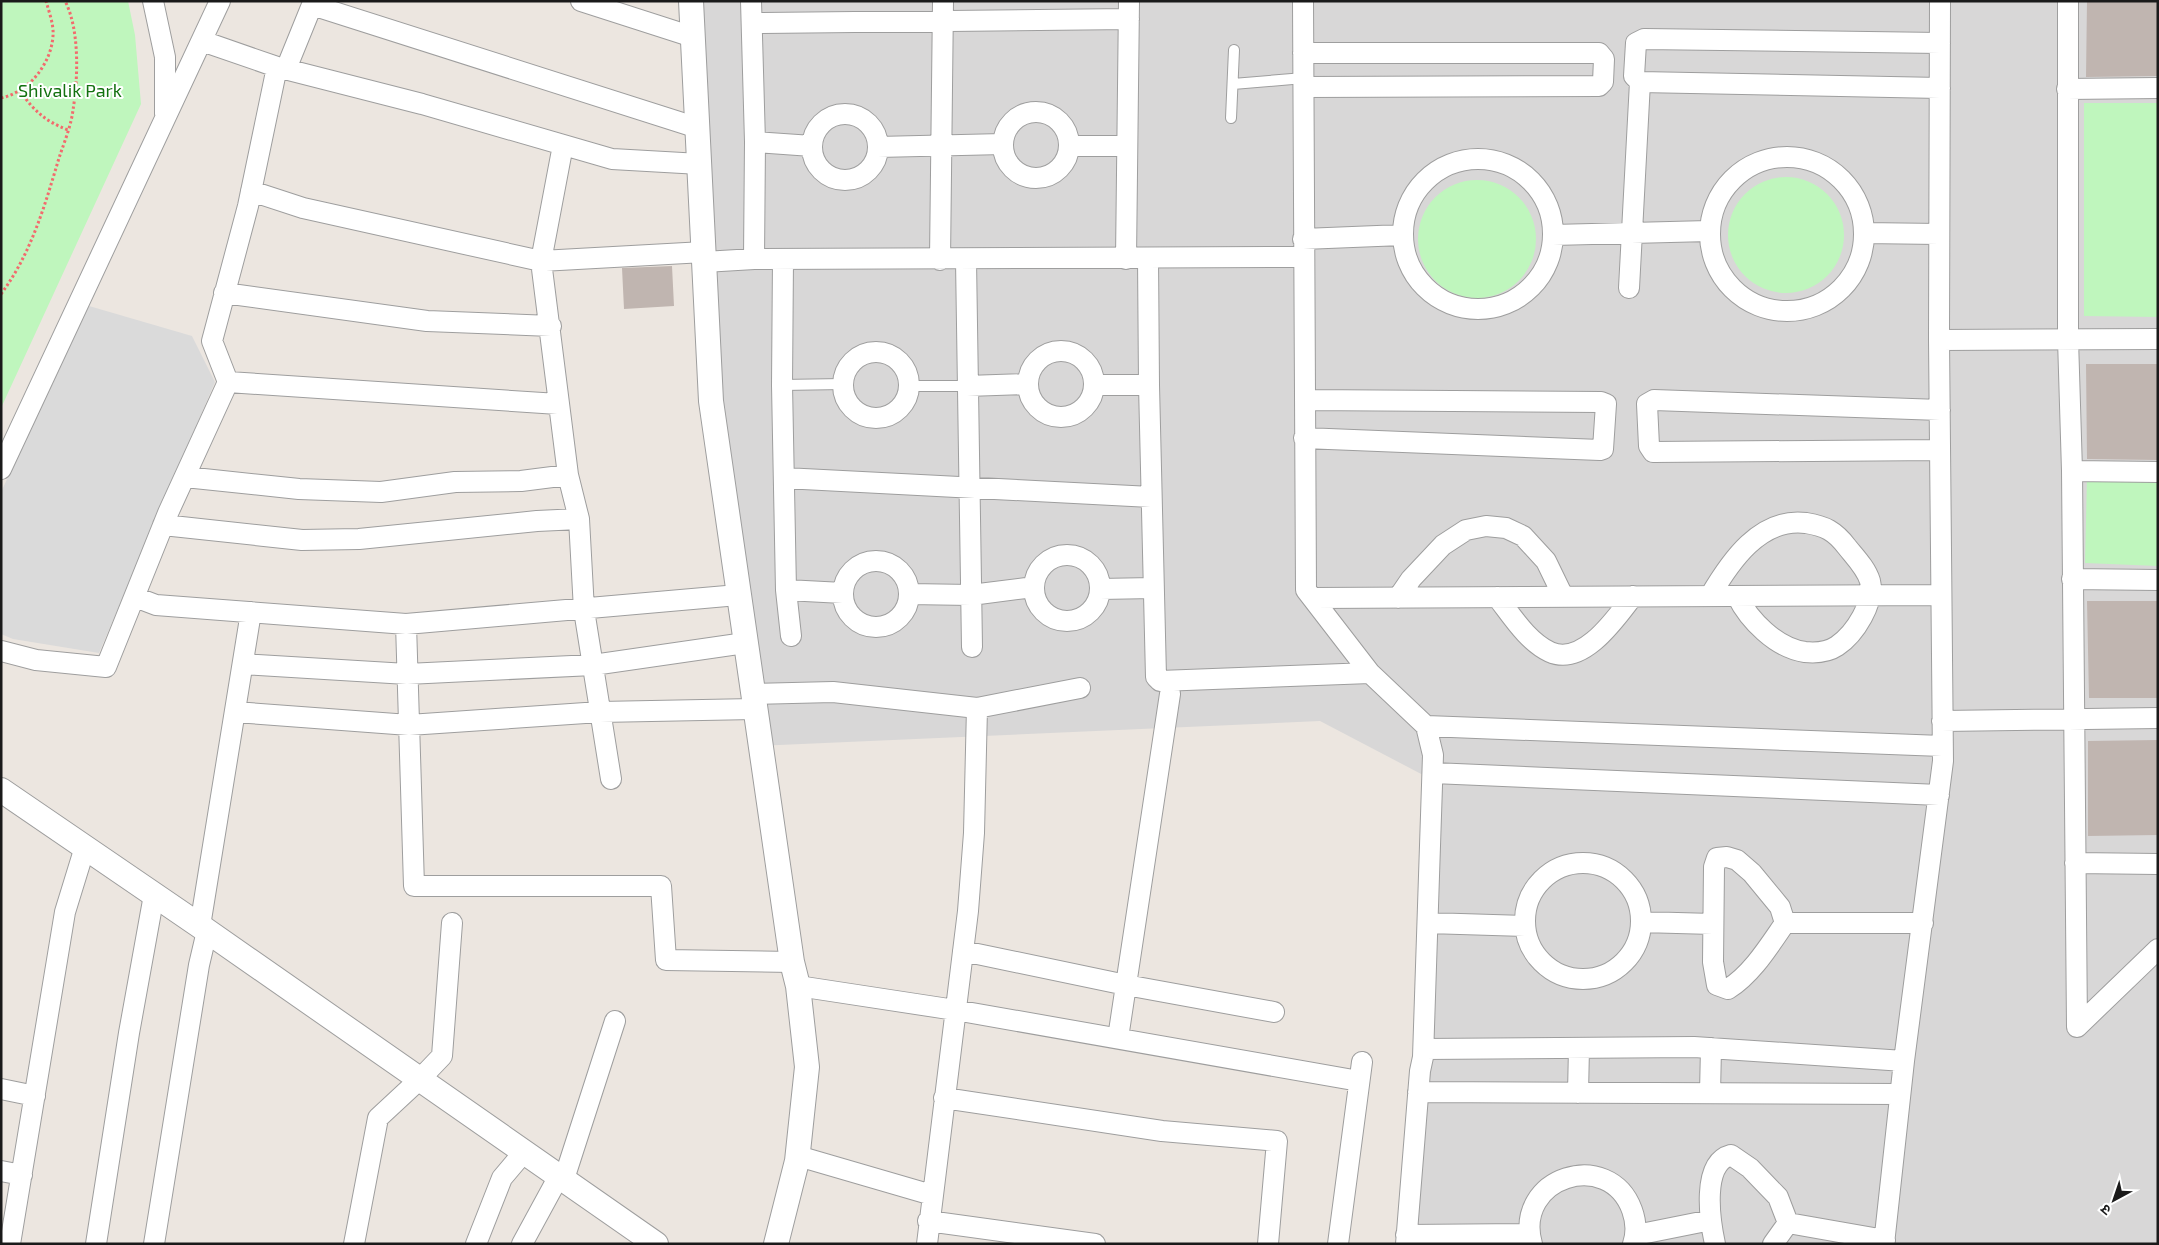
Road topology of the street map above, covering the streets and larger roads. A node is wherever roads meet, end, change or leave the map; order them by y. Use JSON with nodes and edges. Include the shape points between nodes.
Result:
{"nodes":[{"id":1,"x":153,"y":1,"type":"edge"},
{"id":2,"x":220,"y":1,"type":"edge"},
{"id":3,"x":581,"y":1,"type":"edge"},
{"id":4,"x":691,"y":1,"type":"edge"},
{"id":5,"x":751,"y":1,"type":"edge"},
{"id":6,"x":1303,"y":1,"type":"edge"},
{"id":7,"x":1940,"y":1,"type":"edge"},
{"id":8,"x":2068,"y":1,"type":"edge"},
{"id":9,"x":311,"y":3,"type":"edge"},
{"id":10,"x":1129,"y":10,"type":"edge"},
{"id":11,"x":942,"y":11,"type":"edge"},
{"id":12,"x":753,"y":23,"type":"junction"},
{"id":13,"x":693,"y":37,"type":"junction"},
{"id":14,"x":202,"y":41,"type":"junction"},
{"id":15,"x":1940,"y":43,"type":"junction"},
{"id":16,"x":1303,"y":53,"type":"junction"},
{"id":17,"x":282,"y":68,"type":"junction"},
{"id":18,"x":1304,"y":82,"type":"junction"},
{"id":19,"x":1640,"y":82,"type":"junction"},
{"id":20,"x":1940,"y":88,"type":"junction"},
{"id":21,"x":2158,"y":88,"type":"edge"},
{"id":22,"x":2067,"y":89,"type":"junction"},
{"id":23,"x":164,"y":121,"type":"junction"},
{"id":24,"x":698,"y":128,"type":"junction"},
{"id":25,"x":755,"y":142,"type":"junction"},
{"id":26,"x":1003,"y":144,"type":"junction"},
{"id":27,"x":563,"y":145,"type":"junction"},
{"id":28,"x":942,"y":145,"type":"junction"},
{"id":29,"x":812,"y":146,"type":"junction"},
{"id":30,"x":1069,"y":146,"type":"junction"},
{"id":31,"x":1127,"y":146,"type":"junction"},
{"id":32,"x":878,"y":148,"type":"junction"},
{"id":33,"x":700,"y":164,"type":"junction"},
{"id":34,"x":251,"y":191,"type":"junction"},
{"id":35,"x":1709,"y":231,"type":"junction"},
{"id":36,"x":1632,"y":233,"type":"junction"},
{"id":37,"x":1864,"y":233,"type":"junction"},
{"id":38,"x":1402,"y":234,"type":"junction"},
{"id":39,"x":1939,"y":234,"type":"junction"},
{"id":40,"x":1553,"y":236,"type":"junction"},
{"id":41,"x":1303,"y":248,"type":"junction"},
{"id":42,"x":704,"y":257,"type":"junction"},
{"id":43,"x":1148,"y":258,"type":"junction"},
{"id":44,"x":754,"y":259,"type":"junction"},
{"id":45,"x":783,"y":259,"type":"junction"},
{"id":46,"x":1126,"y":259,"type":"junction"},
{"id":47,"x":940,"y":260,"type":"junction"},
{"id":48,"x":966,"y":260,"type":"junction"},
{"id":49,"x":541,"y":261,"type":"junction"},
{"id":50,"x":1629,"y":288,"type":"dead end"},
{"id":51,"x":224,"y":293,"type":"junction"},
{"id":52,"x":551,"y":326,"type":"junction"},
{"id":53,"x":2068,"y":339,"type":"junction"},
{"id":54,"x":2158,"y":339,"type":"edge"},
{"id":55,"x":1939,"y":340,"type":"junction"},
{"id":56,"x":228,"y":382,"type":"junction"},
{"id":57,"x":1028,"y":384,"type":"junction"},
{"id":58,"x":1094,"y":385,"type":"junction"},
{"id":59,"x":1149,"y":385,"type":"junction"},
{"id":60,"x":909,"y":386,"type":"joint"},
{"id":61,"x":967,"y":386,"type":"junction"},
{"id":62,"x":1305,"y":400,"type":"junction"},
{"id":63,"x":558,"y":404,"type":"junction"},
{"id":64,"x":1940,"y":410,"type":"junction"},
{"id":65,"x":1304,"y":438,"type":"junction"},
{"id":66,"x":1940,"y":450,"type":"junction"},
{"id":67,"x":1,"y":469,"type":"edge"},
{"id":68,"x":2072,"y":471,"type":"junction"},
{"id":69,"x":2158,"y":472,"type":"edge"},
{"id":70,"x":568,"y":475,"type":"junction"},
{"id":71,"x":185,"y":477,"type":"junction"},
{"id":72,"x":784,"y":478,"type":"junction"},
{"id":73,"x":969,"y":487,"type":"junction"},
{"id":74,"x":1151,"y":497,"type":"junction"},
{"id":75,"x":579,"y":519,"type":"junction"},
{"id":76,"x":164,"y":525,"type":"junction"},
{"id":77,"x":2072,"y":580,"type":"junction"},
{"id":78,"x":2158,"y":580,"type":"edge"},
{"id":79,"x":1034,"y":587,"type":"junction"},
{"id":80,"x":1153,"y":588,"type":"junction"},
{"id":81,"x":1100,"y":589,"type":"junction"},
{"id":82,"x":786,"y":590,"type":"junction"},
{"id":83,"x":843,"y":593,"type":"junction"},
{"id":84,"x":909,"y":594,"type":"junction"},
{"id":85,"x":738,"y":595,"type":"junction"},
{"id":86,"x":971,"y":595,"type":"junction"},
{"id":87,"x":1942,"y":595,"type":"junction"},
{"id":88,"x":1563,"y":596,"type":"junction"},
{"id":89,"x":1633,"y":596,"type":"junction"},
{"id":90,"x":1710,"y":596,"type":"junction"},
{"id":91,"x":1737,"y":596,"type":"junction"},
{"id":92,"x":1871,"y":596,"type":"junction"},
{"id":93,"x":134,"y":597,"type":"junction"},
{"id":94,"x":1497,"y":597,"type":"junction"},
{"id":95,"x":1313,"y":598,"type":"junction"},
{"id":96,"x":1398,"y":598,"type":"junction"},
{"id":97,"x":584,"y":610,"type":"junction"},
{"id":98,"x":251,"y":612,"type":"junction"},
{"id":99,"x":406,"y":624,"type":"junction"},
{"id":100,"x":791,"y":636,"type":"dead end"},
{"id":101,"x":745,"y":643,"type":"junction"},
{"id":102,"x":972,"y":647,"type":"dead end"},
{"id":103,"x":1,"y":651,"type":"edge"},
{"id":104,"x":243,"y":664,"type":"junction"},
{"id":105,"x":593,"y":665,"type":"junction"},
{"id":106,"x":1370,"y":673,"type":"junction"},
{"id":107,"x":408,"y":674,"type":"junction"},
{"id":108,"x":1080,"y":688,"type":"dead end"},
{"id":109,"x":1170,"y":694,"type":"dead end"},
{"id":110,"x":753,"y":702,"type":"junction"},
{"id":111,"x":977,"y":708,"type":"junction"},
{"id":112,"x":235,"y":712,"type":"junction"},
{"id":113,"x":600,"y":712,"type":"junction"},
{"id":114,"x":2158,"y":718,"type":"edge"},
{"id":115,"x":2075,"y":719,"type":"junction"},
{"id":116,"x":1942,"y":721,"type":"junction"},
{"id":117,"x":409,"y":725,"type":"junction"},
{"id":118,"x":1426,"y":726,"type":"junction"},
{"id":119,"x":1942,"y":746,"type":"junction"},
{"id":120,"x":1434,"y":773,"type":"junction"},
{"id":121,"x":611,"y":779,"type":"dead end"},
{"id":122,"x":1,"y":790,"type":"edge"},
{"id":123,"x":1939,"y":795,"type":"junction"},
{"id":124,"x":85,"y":847,"type":"junction"},
{"id":125,"x":2075,"y":863,"type":"junction"},
{"id":126,"x":2158,"y":864,"type":"edge"},
{"id":127,"x":154,"y":894,"type":"junction"},
{"id":128,"x":1642,"y":922,"type":"junction"},
{"id":129,"x":452,"y":923,"type":"dead end"},
{"id":130,"x":1428,"y":923,"type":"junction"},
{"id":131,"x":1785,"y":923,"type":"junction"},
{"id":132,"x":1923,"y":923,"type":"junction"},
{"id":133,"x":1713,"y":924,"type":"junction"},
{"id":134,"x":1525,"y":926,"type":"junction"},
{"id":135,"x":204,"y":928,"type":"junction"},
{"id":136,"x":2158,"y":949,"type":"edge"},
{"id":137,"x":963,"y":952,"type":"junction"},
{"id":138,"x":792,"y":962,"type":"junction"},
{"id":139,"x":1126,"y":985,"type":"junction"},
{"id":140,"x":798,"y":986,"type":"junction"},
{"id":141,"x":955,"y":1010,"type":"junction"},
{"id":142,"x":1274,"y":1012,"type":"dead end"},
{"id":143,"x":615,"y":1021,"type":"dead end"},
{"id":144,"x":1118,"y":1038,"type":"junction"},
{"id":145,"x":1424,"y":1048,"type":"junction"},
{"id":146,"x":1579,"y":1048,"type":"junction"},
{"id":147,"x":1711,"y":1048,"type":"junction"},
{"id":148,"x":1904,"y":1061,"type":"junction"},
{"id":149,"x":1362,"y":1062,"type":"dead end"},
{"id":150,"x":420,"y":1079,"type":"junction"},
{"id":151,"x":1359,"y":1081,"type":"junction"},
{"id":152,"x":1,"y":1089,"type":"edge"},
{"id":153,"x":1418,"y":1092,"type":"junction"},
{"id":154,"x":1578,"y":1092,"type":"junction"},
{"id":155,"x":1710,"y":1093,"type":"junction"},
{"id":156,"x":1900,"y":1094,"type":"junction"},
{"id":157,"x":35,"y":1096,"type":"junction"},
{"id":158,"x":944,"y":1098,"type":"junction"},
{"id":159,"x":524,"y":1152,"type":"junction"},
{"id":160,"x":798,"y":1156,"type":"junction"},
{"id":161,"x":1,"y":1171,"type":"edge"},
{"id":162,"x":22,"y":1175,"type":"junction"},
{"id":163,"x":562,"y":1178,"type":"junction"},
{"id":164,"x":932,"y":1195,"type":"junction"},
{"id":165,"x":1711,"y":1220,"type":"junction"},
{"id":166,"x":928,"y":1221,"type":"junction"},
{"id":167,"x":1788,"y":1223,"type":"junction"},
{"id":168,"x":1406,"y":1239,"type":"edge"},
{"id":169,"x":1530,"y":1239,"type":"edge"},
{"id":170,"x":1635,"y":1239,"type":"edge"},
{"id":171,"x":1884,"y":1242,"type":"edge"},
{"id":172,"x":10,"y":1244,"type":"edge"},
{"id":173,"x":96,"y":1244,"type":"edge"},
{"id":174,"x":154,"y":1244,"type":"edge"},
{"id":175,"x":354,"y":1244,"type":"edge"},
{"id":176,"x":476,"y":1244,"type":"edge"},
{"id":177,"x":522,"y":1244,"type":"edge"},
{"id":178,"x":656,"y":1244,"type":"edge"},
{"id":179,"x":776,"y":1244,"type":"edge"},
{"id":180,"x":927,"y":1244,"type":"edge"},
{"id":181,"x":1095,"y":1244,"type":"edge"},
{"id":182,"x":1268,"y":1244,"type":"edge"},
{"id":183,"x":1338,"y":1244,"type":"edge"},
{"id":184,"x":1715,"y":1244,"type":"edge"},
{"id":185,"x":1773,"y":1244,"type":"edge"}],
"edges":[{"from":1,"to":23,"type":"street","via":[[165,57]]},
{"from":2,"to":14,"type":"street"},
{"from":3,"to":13,"type":"street"},
{"from":4,"to":13,"type":"street"},
{"from":5,"to":12,"type":"street"},
{"from":6,"to":16,"type":"street"},
{"from":7,"to":15,"type":"street"},
{"from":8,"to":22,"type":"street"},
{"from":9,"to":17,"type":"street"},
{"from":9,"to":24,"type":"street"},
{"from":10,"to":11,"type":"street"},
{"from":10,"to":31,"type":"street"},
{"from":11,"to":12,"type":"street"},
{"from":11,"to":28,"type":"street"},
{"from":12,"to":25,"type":"street"},
{"from":13,"to":24,"type":"street"},
{"from":14,"to":17,"type":"street"},
{"from":14,"to":23,"type":"street"},
{"from":15,"to":19,"type":"street","via":[[1644,39],[1636,43],[1634,76]]},
{"from":15,"to":20,"type":"street"},
{"from":16,"to":18,"type":"street"},
{"from":16,"to":18,"type":"street","via":[[1599,53],[1604,59],[1603,82],[1599,86]]},
{"from":17,"to":27,"type":"street"},
{"from":17,"to":34,"type":"street"},
{"from":18,"to":41,"type":"street"},
{"from":19,"to":20,"type":"street"},
{"from":19,"to":36,"type":"street"},
{"from":20,"to":39,"type":"street"},
{"from":21,"to":22,"type":"street"},
{"from":22,"to":53,"type":"street"},
{"from":23,"to":67,"type":"street"},
{"from":24,"to":33,"type":"street"},
{"from":25,"to":29,"type":"street"},
{"from":25,"to":44,"type":"street"},
{"from":26,"to":28,"type":"street"},
{"from":26,"to":30,"type":"street","via":[[1004,155],[1010,165],[1030,177],[1052,174],[1064,162]]},
{"from":26,"to":30,"type":"street","via":[[1004,134],[1013,121],[1026,113],[1036,112],[1056,119],[1067,135]]},
{"from":27,"to":33,"type":"street","via":[[612,159]]},
{"from":27,"to":49,"type":"street"},
{"from":28,"to":32,"type":"street"},
{"from":28,"to":47,"type":"street"},
{"from":29,"to":32,"type":"street","via":[[814,156],[825,173],[845,180],[864,174],[877,158]]},
{"from":29,"to":32,"type":"street","via":[[821,124],[840,114],[852,114],[871,126],[877,136]]},
{"from":30,"to":31,"type":"street"},
{"from":31,"to":46,"type":"street"},
{"from":33,"to":42,"type":"street"},
{"from":34,"to":49,"type":"street","via":[[302,208]]},
{"from":34,"to":51,"type":"street"},
{"from":35,"to":36,"type":"street"},
{"from":35,"to":37,"type":"street","via":[[1713,208],[1725,187],[1742,170],[1763,160],[1787,156],[1811,160],[1832,171],[1849,188],[1860,209]]},
{"from":35,"to":37,"type":"street","via":[[1711,252],[1718,271],[1731,288],[1747,301],[1766,309],[1786,312],[1826,302],[1842,289],[1855,272],[1862,253]]},
{"from":36,"to":40,"type":"street"},
{"from":36,"to":50,"type":"street"},
{"from":37,"to":39,"type":"street"},
{"from":38,"to":40,"type":"street","via":[[1407,260],[1420,282],[1440,299],[1465,308],[1490,308],[1515,300],[1535,283],[1548,261]]},
{"from":38,"to":40,"type":"street","via":[[1407,208],[1421,184],[1450,163],[1478,159],[1505,163],[1535,185],[1545,200]]},
{"from":38,"to":41,"type":"street"},
{"from":39,"to":55,"type":"street"},
{"from":41,"to":43,"type":"street"},
{"from":41,"to":62,"type":"street"},
{"from":42,"to":44,"type":"street"},
{"from":42,"to":49,"type":"street"},
{"from":42,"to":85,"type":"street","via":[[711,401]]},
{"from":43,"to":46,"type":"street"},
{"from":43,"to":59,"type":"street"},
{"from":44,"to":45,"type":"street"},
{"from":45,"to":47,"type":"street"},
{"from":45,"to":72,"type":"street"},
{"from":46,"to":48,"type":"street"},
{"from":47,"to":48,"type":"street"},
{"from":48,"to":61,"type":"street"},
{"from":49,"to":52,"type":"street"},
{"from":51,"to":52,"type":"street","via":[[427,321]]},
{"from":51,"to":56,"type":"street","via":[[212,341]]},
{"from":52,"to":63,"type":"street"},
{"from":53,"to":54,"type":"street"},
{"from":53,"to":55,"type":"street"},
{"from":53,"to":68,"type":"street"},
{"from":55,"to":64,"type":"street"},
{"from":56,"to":63,"type":"street"},
{"from":56,"to":71,"type":"street"},
{"from":57,"to":58,"type":"street","via":[[1036,405],[1055,417],[1066,417],[1086,406]]},
{"from":57,"to":58,"type":"street","via":[[1030,373],[1042,357],[1062,351],[1081,358],[1093,375]]},
{"from":57,"to":61,"type":"street"},
{"from":58,"to":59,"type":"street"},
{"from":59,"to":74,"type":"street"},
{"from":60,"to":60,"type":"street","via":[[902,364],[882,352],[871,352],[851,363],[843,384],[849,404],[865,416],[876,418],[895,412],[905,400]]},
{"from":61,"to":73,"type":"street"},
{"from":62,"to":65,"type":"street"},
{"from":62,"to":65,"type":"street","via":[[1606,404],[1603,448],[1600,450]]},
{"from":63,"to":70,"type":"street"},
{"from":64,"to":66,"type":"street"},
{"from":64,"to":66,"type":"street","via":[[1654,400],[1647,404],[1649,446],[1653,452]]},
{"from":65,"to":95,"type":"street","via":[[1306,590]]},
{"from":66,"to":87,"type":"street"},
{"from":68,"to":69,"type":"street"},
{"from":68,"to":77,"type":"street"},
{"from":70,"to":71,"type":"street","via":[[521,481],[455,482],[381,492],[299,489]]},
{"from":70,"to":75,"type":"street"},
{"from":71,"to":76,"type":"street"},
{"from":72,"to":73,"type":"street"},
{"from":72,"to":82,"type":"street"},
{"from":73,"to":74,"type":"street"},
{"from":73,"to":86,"type":"street"},
{"from":74,"to":80,"type":"street"},
{"from":75,"to":76,"type":"street","via":[[359,539],[302,540]]},
{"from":75,"to":97,"type":"street"},
{"from":76,"to":93,"type":"street"},
{"from":77,"to":78,"type":"street"},
{"from":77,"to":115,"type":"street"},
{"from":79,"to":81,"type":"street","via":[[1040,568],[1048,561],[1067,555],[1077,557],[1090,566]]},
{"from":79,"to":81,"type":"street","via":[[1035,599],[1041,609],[1060,621],[1072,621],[1092,610]]},
{"from":79,"to":86,"type":"street"},
{"from":80,"to":81,"type":"street"},
{"from":80,"to":106,"type":"street","via":[[1154,669],[1160,681]]},
{"from":82,"to":83,"type":"street"},
{"from":82,"to":100,"type":"street"},
{"from":83,"to":84,"type":"street","via":[[857,566],[877,560],[887,562],[903,575]]},
{"from":83,"to":84,"type":"street","via":[[845,604],[855,618],[870,626],[892,623],[901,616]]},
{"from":84,"to":86,"type":"street"},
{"from":85,"to":97,"type":"street"},
{"from":85,"to":101,"type":"street"},
{"from":86,"to":102,"type":"street"},
{"from":87,"to":92,"type":"street"},
{"from":87,"to":116,"type":"street"},
{"from":88,"to":89,"type":"street"},
{"from":88,"to":94,"type":"street"},
{"from":88,"to":96,"type":"street","via":[[1546,561],[1522,536],[1506,528],[1486,526],[1466,530],[1443,545]]},
{"from":89,"to":90,"type":"street"},
{"from":89,"to":94,"type":"street","via":[[1590,644],[1582,650],[1562,654],[1551,652],[1536,642]]},
{"from":90,"to":91,"type":"street"},
{"from":90,"to":92,"type":"street","via":[[1734,558],[1750,542],[1785,522],[1798,522],[1837,534],[1862,566],[1870,581]]},
{"from":91,"to":92,"type":"street"},
{"from":91,"to":92,"type":"street","via":[[1744,609],[1774,638],[1795,650],[1807,652],[1829,650],[1845,639],[1853,631]]},
{"from":93,"to":98,"type":"street","via":[[156,605]]},
{"from":93,"to":103,"type":"street","via":[[106,667],[36,660]]},
{"from":94,"to":96,"type":"street"},
{"from":95,"to":96,"type":"street"},
{"from":95,"to":106,"type":"street"},
{"from":97,"to":99,"type":"street"},
{"from":97,"to":105,"type":"street"},
{"from":98,"to":99,"type":"street"},
{"from":98,"to":104,"type":"street"},
{"from":99,"to":107,"type":"street"},
{"from":101,"to":105,"type":"street"},
{"from":101,"to":110,"type":"street"},
{"from":104,"to":107,"type":"street"},
{"from":104,"to":112,"type":"street"},
{"from":105,"to":107,"type":"street"},
{"from":105,"to":113,"type":"street"},
{"from":106,"to":118,"type":"street"},
{"from":107,"to":117,"type":"street"},
{"from":108,"to":111,"type":"street"},
{"from":109,"to":139,"type":"street"},
{"from":110,"to":111,"type":"street","via":[[833,692]]},
{"from":110,"to":113,"type":"street"},
{"from":110,"to":138,"type":"street"},
{"from":111,"to":137,"type":"street","via":[[974,833]]},
{"from":112,"to":117,"type":"street"},
{"from":112,"to":135,"type":"street"},
{"from":113,"to":117,"type":"street"},
{"from":113,"to":121,"type":"street"},
{"from":114,"to":115,"type":"street"},
{"from":115,"to":116,"type":"street"},
{"from":115,"to":125,"type":"street"},
{"from":116,"to":119,"type":"street"},
{"from":117,"to":138,"type":"street","via":[[414,886],[661,886],[666,960]]},
{"from":118,"to":119,"type":"street"},
{"from":118,"to":120,"type":"street"},
{"from":119,"to":123,"type":"street","via":[[1944,761]]},
{"from":120,"to":123,"type":"street"},
{"from":120,"to":130,"type":"street"},
{"from":122,"to":124,"type":"street"},
{"from":123,"to":132,"type":"street"},
{"from":124,"to":127,"type":"street"},
{"from":124,"to":157,"type":"street","via":[[65,912]]},
{"from":125,"to":126,"type":"street"},
{"from":125,"to":136,"type":"street","via":[[2077,1027]]},
{"from":127,"to":135,"type":"street"},
{"from":127,"to":173,"type":"street"},
{"from":128,"to":133,"type":"street"},
{"from":128,"to":134,"type":"street","via":[[1638,941],[1628,958],[1613,971],[1595,978],[1557,973],[1541,961],[1530,945]]},
{"from":128,"to":134,"type":"street","via":[[1630,886],[1616,873],[1600,865],[1581,863],[1562,866],[1546,876],[1526,907]]},
{"from":129,"to":150,"type":"street","via":[[442,1056]]},
{"from":130,"to":134,"type":"street"},
{"from":130,"to":145,"type":"street"},
{"from":131,"to":132,"type":"street"},
{"from":131,"to":133,"type":"street","via":[[1748,972],[1728,989],[1717,986],[1714,977]]},
{"from":131,"to":133,"type":"street","via":[[1780,907],[1752,873],[1737,860],[1727,857],[1718,858],[1714,867]]},
{"from":132,"to":148,"type":"street"},
{"from":135,"to":150,"type":"street"},
{"from":135,"to":174,"type":"street"},
{"from":137,"to":139,"type":"street"},
{"from":137,"to":141,"type":"street"},
{"from":138,"to":140,"type":"street"},
{"from":139,"to":142,"type":"street"},
{"from":139,"to":144,"type":"street"},
{"from":140,"to":141,"type":"street"},
{"from":140,"to":160,"type":"street","via":[[807,1067]]},
{"from":141,"to":144,"type":"street"},
{"from":141,"to":158,"type":"street"},
{"from":143,"to":163,"type":"street"},
{"from":144,"to":151,"type":"street"},
{"from":145,"to":146,"type":"street"},
{"from":145,"to":153,"type":"street"},
{"from":146,"to":147,"type":"street"},
{"from":146,"to":154,"type":"street"},
{"from":147,"to":148,"type":"street"},
{"from":147,"to":155,"type":"street"},
{"from":148,"to":156,"type":"street"},
{"from":149,"to":151,"type":"street"},
{"from":150,"to":159,"type":"street"},
{"from":150,"to":175,"type":"street","via":[[378,1118]]},
{"from":151,"to":183,"type":"street"},
{"from":152,"to":157,"type":"street"},
{"from":153,"to":154,"type":"street"},
{"from":153,"to":168,"type":"street"},
{"from":154,"to":155,"type":"street"},
{"from":155,"to":156,"type":"street"},
{"from":156,"to":171,"type":"street"},
{"from":157,"to":162,"type":"street"},
{"from":158,"to":164,"type":"street"},
{"from":158,"to":182,"type":"street","via":[[1162,1131],[1277,1142]]},
{"from":159,"to":163,"type":"street"},
{"from":159,"to":176,"type":"street","via":[[502,1178]]},
{"from":160,"to":164,"type":"street"},
{"from":160,"to":179,"type":"street"},
{"from":161,"to":162,"type":"street"},
{"from":162,"to":172,"type":"street"},
{"from":163,"to":177,"type":"street"},
{"from":163,"to":178,"type":"street"},
{"from":164,"to":166,"type":"street"},
{"from":165,"to":167,"type":"street","via":[[1709,1203],[1716,1165],[1723,1157],[1731,1155],[1750,1168],[1778,1197]]},
{"from":165,"to":170,"type":"street"},
{"from":165,"to":184,"type":"street"},
{"from":166,"to":180,"type":"street"},
{"from":166,"to":181,"type":"street"},
{"from":167,"to":171,"type":"street"},
{"from":167,"to":185,"type":"street"},
{"from":168,"to":169,"type":"street"},
{"from":169,"to":170,"type":"street","via":[[1530,1218],[1535,1202],[1545,1189],[1566,1178],[1591,1176],[1606,1180],[1630,1203],[1635,1219]]}]}
